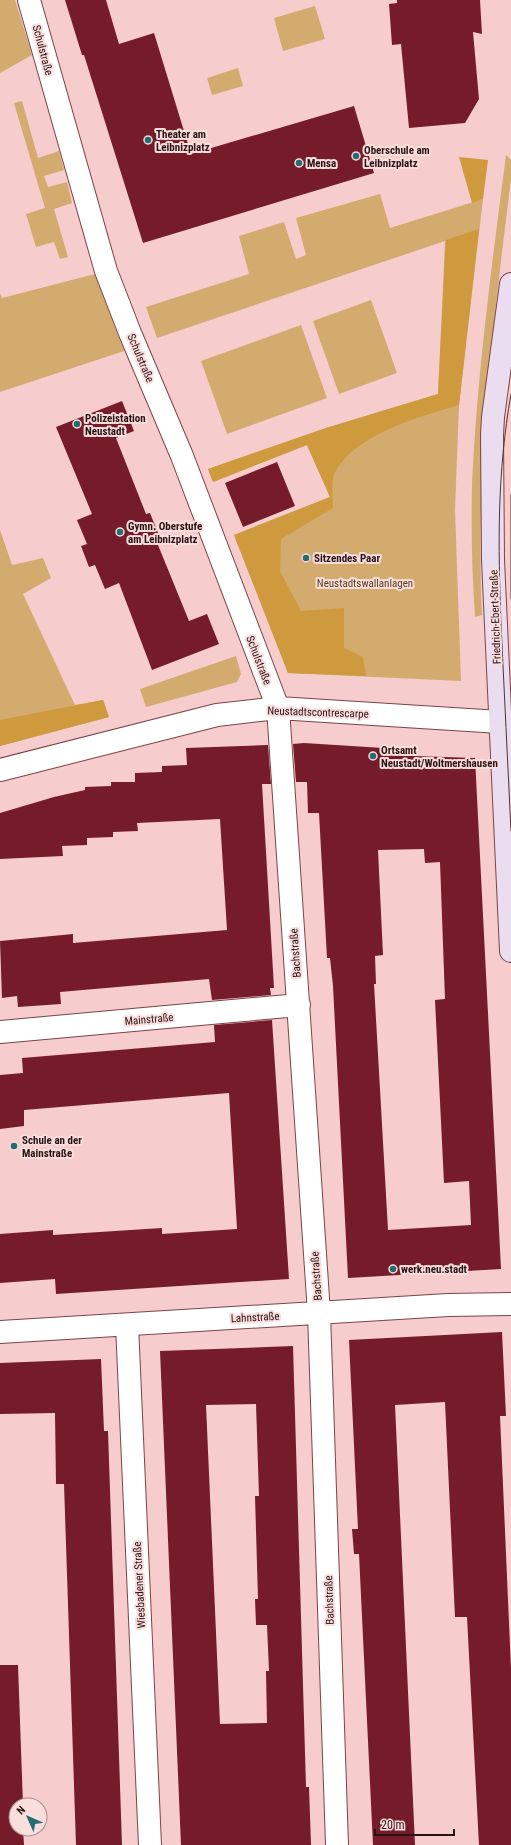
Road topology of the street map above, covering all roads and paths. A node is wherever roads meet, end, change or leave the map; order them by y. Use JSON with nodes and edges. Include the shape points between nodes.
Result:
{"nodes":[{"id":1,"x":29,"y":0,"type":"edge"},
{"id":2,"x":511,"y":284,"type":"edge"},
{"id":3,"x":278,"y":708,"type":"junction"},
{"id":4,"x":500,"y":722,"type":"junction"},
{"id":5,"x":0,"y":770,"type":"edge"},
{"id":6,"x":511,"y":950,"type":"edge"},
{"id":7,"x":299,"y":1005,"type":"junction"},
{"id":8,"x":0,"y":1032,"type":"edge"},
{"id":9,"x":511,"y":1304,"type":"edge"},
{"id":10,"x":318,"y":1313,"type":"junction"},
{"id":11,"x":127,"y":1325,"type":"junction"},
{"id":12,"x":0,"y":1332,"type":"edge"},
{"id":13,"x":150,"y":1845,"type":"edge"},
{"id":14,"x":337,"y":1845,"type":"edge"}],
"edges":[{"from":1,"to":3,"type":"street","name":"Schulstraße","via":[[106,271],[182,456]]},
{"from":2,"to":4,"type":"main road","name":"Friedrich-Ebert-Straße","via":[[492,435],[493,560]]},
{"from":3,"to":4,"type":"street","name":"Neustadtscontrescarpe"},
{"from":3,"to":5,"type":"street","name":"Neustadtscontrescarpe","via":[[217,715]]},
{"from":3,"to":7,"type":"street","name":"Bachstraße"},
{"from":4,"to":6,"type":"main road","name":"Friedrich-Ebert-Straße"},
{"from":7,"to":8,"type":"street","name":"Mainstraße"},
{"from":7,"to":10,"type":"street","name":"Bachstraße"},
{"from":9,"to":10,"type":"street","name":"Lahnstraße"},
{"from":10,"to":11,"type":"street","name":"Lahnstraße"},
{"from":10,"to":14,"type":"street","name":"Bachstraße"},
{"from":11,"to":12,"type":"street","name":"Lahnstraße"},
{"from":11,"to":13,"type":"street","name":"Wiesbadener Straße"}]}
